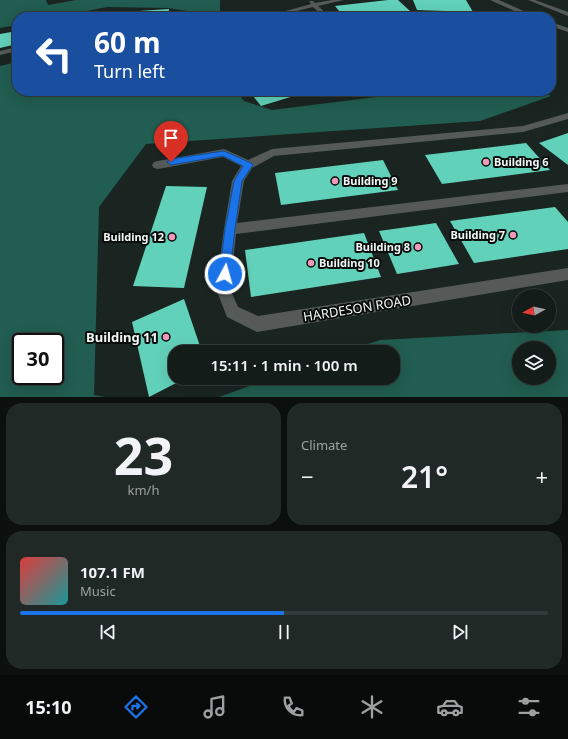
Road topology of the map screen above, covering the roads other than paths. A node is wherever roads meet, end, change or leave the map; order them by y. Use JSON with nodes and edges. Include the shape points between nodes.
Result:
{"nodes":[{"id":1,"x":309,"y":0,"type":"edge"},
{"id":2,"x":342,"y":0,"type":"edge"},
{"id":3,"x":493,"y":0,"type":"edge"},
{"id":4,"x":530,"y":0,"type":"edge"},
{"id":5,"x":313,"y":4,"type":"junction"},
{"id":6,"x":287,"y":12,"type":"edge"},
{"id":7,"x":322,"y":12,"type":"edge"},
{"id":8,"x":522,"y":12,"type":"edge"},
{"id":9,"x":568,"y":14,"type":"edge"},
{"id":10,"x":556,"y":26,"type":"edge"},
{"id":11,"x":568,"y":30,"type":"edge"},
{"id":12,"x":12,"y":50,"type":"edge"},
{"id":13,"x":0,"y":53,"type":"edge"},
{"id":14,"x":568,"y":116,"type":"edge"},
{"id":15,"x":158,"y":165,"type":"dead end"},
{"id":16,"x":248,"y":165,"type":"junction"},
{"id":17,"x":568,"y":188,"type":"edge"},
{"id":18,"x":230,"y":229,"type":"junction"},
{"id":19,"x":568,"y":274,"type":"edge"}],
"edges":[{"from":1,"to":5,"type":"lane"},
{"from":2,"to":5,"type":"lane"},
{"from":3,"to":8,"type":"street"},
{"from":4,"to":9,"type":"lane"},
{"from":5,"to":6,"type":"lane"},
{"from":5,"to":7,"type":"lane"},
{"from":10,"to":11,"type":"street"},
{"from":12,"to":13,"type":"lane"},
{"from":14,"to":16,"type":"street","via":[[523,129],[272,153]]},
{"from":15,"to":16,"type":"street","via":[[224,154]]},
{"from":16,"to":18,"type":"street","name":"HARDESON ROAD","via":[[238,181]]},
{"from":17,"to":18,"type":"street"},
{"from":18,"to":19,"type":"street","name":"HARDESON ROAD","via":[[223,289],[232,312],[257,324]]}]}
